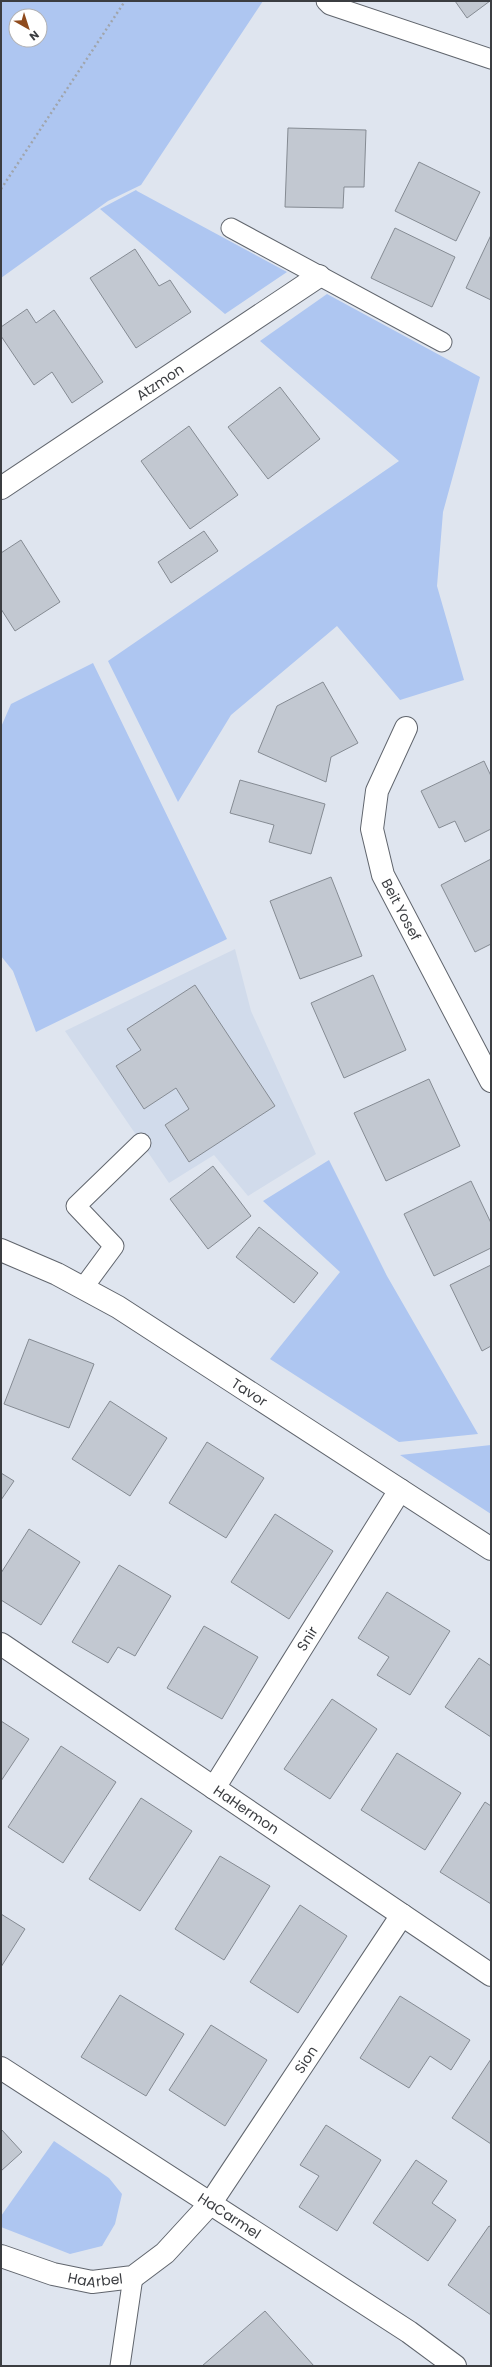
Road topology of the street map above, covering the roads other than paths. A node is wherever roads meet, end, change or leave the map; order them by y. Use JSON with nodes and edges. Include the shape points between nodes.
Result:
{"nodes":[{"id":1,"x":326,"y":1,"type":"edge"},
{"id":2,"x":491,"y":59,"type":"edge"},
{"id":3,"x":231,"y":228,"type":"dead end"},
{"id":4,"x":319,"y":276,"type":"junction"},
{"id":5,"x":442,"y":342,"type":"dead end"},
{"id":6,"x":1,"y":488,"type":"edge"},
{"id":7,"x":406,"y":728,"type":"dead end"},
{"id":8,"x":491,"y":1082,"type":"edge"},
{"id":9,"x":141,"y":1143,"type":"dead end"},
{"id":10,"x":1,"y":1250,"type":"edge"},
{"id":11,"x":83,"y":1288,"type":"junction"},
{"id":12,"x":400,"y":1490,"type":"junction"},
{"id":13,"x":491,"y":1549,"type":"edge"},
{"id":14,"x":1,"y":1644,"type":"edge"},
{"id":15,"x":214,"y":1788,"type":"junction"},
{"id":16,"x":402,"y":1915,"type":"junction"},
{"id":17,"x":491,"y":1975,"type":"edge"},
{"id":18,"x":1,"y":2068,"type":"edge"},
{"id":19,"x":210,"y":2204,"type":"junction"},
{"id":20,"x":1,"y":2256,"type":"edge"},
{"id":21,"x":133,"y":2277,"type":"junction"},
{"id":22,"x":120,"y":2366,"type":"edge"},
{"id":23,"x":455,"y":2366,"type":"edge"}],
"edges":[{"from":1,"to":2,"type":"lane","via":[[330,5]]},
{"from":3,"to":4,"type":"lane"},
{"from":4,"to":5,"type":"lane"},
{"from":4,"to":6,"type":"street","name":"Atzmon"},
{"from":7,"to":8,"type":"street","name":"Beit Yosef","via":[[377,791],[372,829],[383,875]]},
{"from":9,"to":11,"type":"lane","via":[[76,1206],[114,1246]]},
{"from":10,"to":11,"type":"street","name":"Tavor"},
{"from":11,"to":12,"type":"street","name":"Tavor","via":[[118,1307]]},
{"from":12,"to":13,"type":"street","name":"Tavor"},
{"from":12,"to":15,"type":"street","name":"Snir"},
{"from":14,"to":15,"type":"street","name":"HaHermon"},
{"from":15,"to":16,"type":"street","name":"HaHermon"},
{"from":16,"to":17,"type":"street","name":"HaHermon"},
{"from":16,"to":19,"type":"street","name":"Sion"},
{"from":18,"to":19,"type":"street","name":"HaCarmel"},
{"from":19,"to":21,"type":"street","name":"HaArbel","via":[[166,2253]]},
{"from":19,"to":23,"type":"street","name":"HaCarmel","via":[[409,2332]]},
{"from":20,"to":21,"type":"street","name":"HaArbel","via":[[54,2274],[92,2282]]},
{"from":21,"to":22,"type":"lane"}]}
